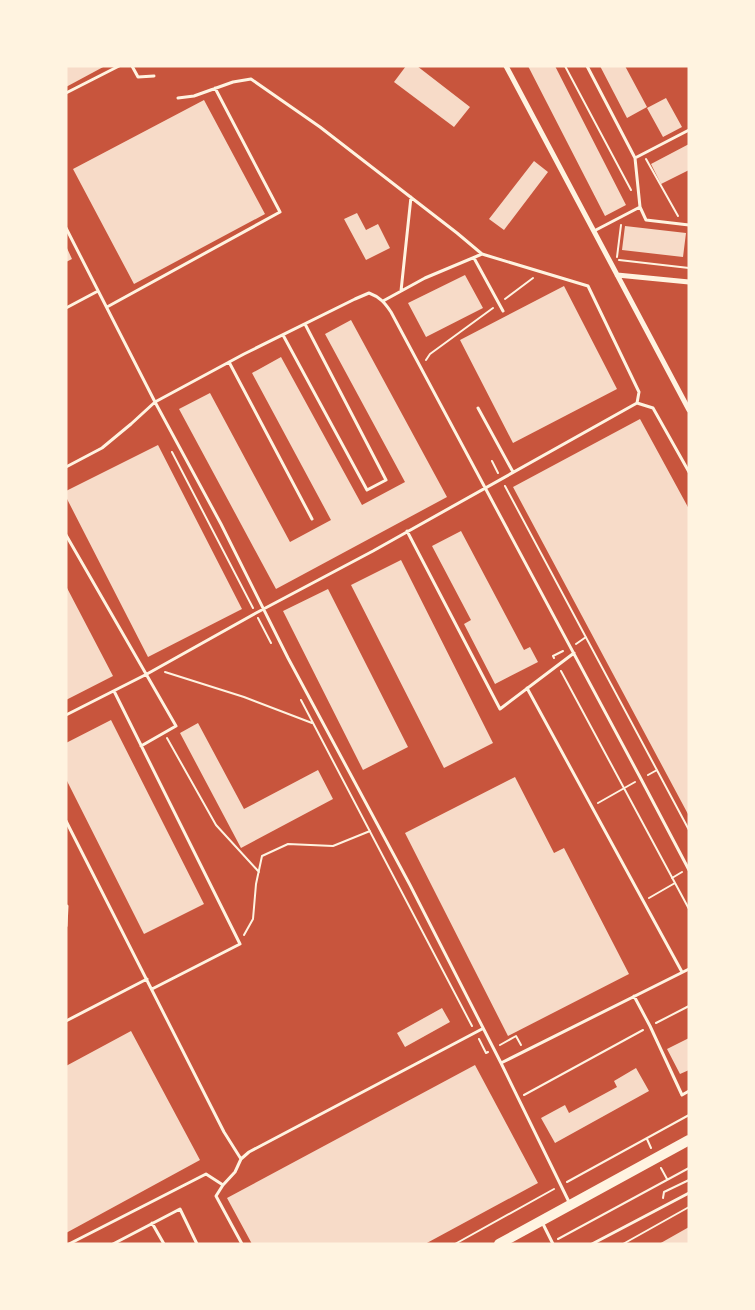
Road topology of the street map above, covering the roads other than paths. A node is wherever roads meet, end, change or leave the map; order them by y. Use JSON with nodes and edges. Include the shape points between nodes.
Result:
{"nodes":[{"id":1,"x":118,"y":66,"type":"edge"},
{"id":2,"x":132,"y":66,"type":"edge"},
{"id":3,"x":506,"y":66,"type":"edge"},
{"id":4,"x":588,"y":66,"type":"edge"},
{"id":5,"x":154,"y":76,"type":"dead end"},
{"id":6,"x":215,"y":88,"type":"junction"},
{"id":7,"x":66,"y":93,"type":"edge"},
{"id":8,"x":178,"y":98,"type":"dead end"},
{"id":9,"x":689,"y":130,"type":"edge"},
{"id":10,"x":635,"y":158,"type":"junction"},
{"id":11,"x":411,"y":197,"type":"junction"},
{"id":12,"x":640,"y":207,"type":"junction"},
{"id":13,"x":689,"y":225,"type":"edge"},
{"id":14,"x":66,"y":228,"type":"edge"},
{"id":15,"x":594,"y":231,"type":"junction"},
{"id":16,"x":482,"y":254,"type":"junction"},
{"id":17,"x":474,"y":258,"type":"junction"},
{"id":18,"x":617,"y":274,"type":"junction"},
{"id":19,"x":689,"y":282,"type":"edge"},
{"id":20,"x":98,"y":290,"type":"junction"},
{"id":21,"x":401,"y":291,"type":"junction"},
{"id":22,"x":383,"y":301,"type":"junction"},
{"id":23,"x":107,"y":307,"type":"junction"},
{"id":24,"x":66,"y":308,"type":"edge"},
{"id":25,"x":503,"y":311,"type":"dead end"},
{"id":26,"x":305,"y":324,"type":"junction"},
{"id":27,"x":283,"y":335,"type":"junction"},
{"id":28,"x":229,"y":362,"type":"junction"},
{"id":29,"x":155,"y":402,"type":"junction"},
{"id":30,"x":638,"y":403,"type":"junction"},
{"id":31,"x":478,"y":408,"type":"dead end"},
{"id":32,"x":689,"y":410,"type":"edge"},
{"id":33,"x":66,"y":467,"type":"edge"},
{"id":34,"x":513,"y":472,"type":"junction"},
{"id":35,"x":689,"y":472,"type":"edge"},
{"id":36,"x":485,"y":488,"type":"junction"},
{"id":37,"x":312,"y":519,"type":"dead end"},
{"id":38,"x":408,"y":531,"type":"junction"},
{"id":39,"x":66,"y":535,"type":"edge"},
{"id":40,"x":263,"y":609,"type":"junction"},
{"id":41,"x":574,"y":653,"type":"junction"},
{"id":42,"x":147,"y":674,"type":"junction"},
{"id":43,"x":527,"y":688,"type":"junction"},
{"id":44,"x":114,"y":691,"type":"junction"},
{"id":45,"x":66,"y":715,"type":"edge"},
{"id":46,"x":141,"y":746,"type":"junction"},
{"id":47,"x":66,"y":821,"type":"edge"},
{"id":48,"x":688,"y":870,"type":"edge"},
{"id":49,"x":67,"y":906,"type":"edge"},
{"id":50,"x":66,"y":926,"type":"edge"},
{"id":51,"x":689,"y":969,"type":"edge"},
{"id":52,"x":682,"y":972,"type":"junction"},
{"id":53,"x":147,"y":979,"type":"junction"},
{"id":54,"x":152,"y":989,"type":"junction"},
{"id":55,"x":634,"y":996,"type":"junction"},
{"id":56,"x":66,"y":1021,"type":"edge"},
{"id":57,"x":482,"y":1029,"type":"junction"},
{"id":58,"x":501,"y":1063,"type":"junction"},
{"id":59,"x":689,"y":1092,"type":"edge"},
{"id":60,"x":689,"y":1140,"type":"edge"},
{"id":61,"x":241,"y":1159,"type":"junction"},
{"id":62,"x":223,"y":1185,"type":"junction"},
{"id":63,"x":689,"y":1192,"type":"edge"},
{"id":64,"x":571,"y":1205,"type":"junction"},
{"id":65,"x":541,"y":1221,"type":"junction"},
{"id":66,"x":152,"y":1223,"type":"junction"},
{"id":67,"x":553,"y":1243,"type":"edge"},
{"id":68,"x":69,"y":1244,"type":"edge"},
{"id":69,"x":113,"y":1244,"type":"edge"},
{"id":70,"x":164,"y":1244,"type":"edge"},
{"id":71,"x":197,"y":1244,"type":"edge"},
{"id":72,"x":242,"y":1244,"type":"edge"},
{"id":73,"x":499,"y":1244,"type":"edge"},
{"id":74,"x":592,"y":1244,"type":"edge"}],
"edges":[{"from":1,"to":7,"type":"lane"},
{"from":2,"to":5,"type":"lane","via":[[138,77]]},
{"from":3,"to":15,"type":"street"},
{"from":4,"to":10,"type":"lane"},
{"from":6,"to":8,"type":"lane"},
{"from":6,"to":11,"type":"lane","via":[[251,80],[320,127]]},
{"from":6,"to":23,"type":"lane","via":[[280,212]]},
{"from":9,"to":10,"type":"lane"},
{"from":10,"to":12,"type":"lane"},
{"from":11,"to":16,"type":"lane"},
{"from":11,"to":21,"type":"lane"},
{"from":12,"to":13,"type":"lane","via":[[646,220]]},
{"from":12,"to":15,"type":"lane"},
{"from":14,"to":20,"type":"lane"},
{"from":15,"to":18,"type":"street"},
{"from":16,"to":17,"type":"lane"},
{"from":16,"to":30,"type":"lane","via":[[588,286],[639,392]]},
{"from":17,"to":21,"type":"lane"},
{"from":17,"to":25,"type":"lane"},
{"from":18,"to":19,"type":"street"},
{"from":18,"to":32,"type":"street"},
{"from":20,"to":23,"type":"lane"},
{"from":20,"to":24,"type":"lane"},
{"from":21,"to":22,"type":"lane"},
{"from":22,"to":26,"type":"lane","via":[[369,293]]},
{"from":22,"to":36,"type":"lane"},
{"from":23,"to":29,"type":"lane"},
{"from":26,"to":27,"type":"lane"},
{"from":26,"to":27,"type":"lane","via":[[386,480],[367,490]]},
{"from":27,"to":28,"type":"lane"},
{"from":28,"to":29,"type":"lane"},
{"from":28,"to":37,"type":"lane"},
{"from":29,"to":33,"type":"lane","via":[[102,448]]},
{"from":29,"to":40,"type":"lane"},
{"from":30,"to":34,"type":"lane"},
{"from":30,"to":35,"type":"lane","via":[[653,408]]},
{"from":31,"to":34,"type":"lane"},
{"from":34,"to":36,"type":"lane"},
{"from":36,"to":38,"type":"lane"},
{"from":36,"to":41,"type":"lane"},
{"from":38,"to":40,"type":"lane"},
{"from":38,"to":43,"type":"lane","via":[[500,709]]},
{"from":39,"to":42,"type":"lane"},
{"from":40,"to":42,"type":"lane"},
{"from":40,"to":57,"type":"lane"},
{"from":41,"to":43,"type":"lane"},
{"from":41,"to":48,"type":"lane"},
{"from":42,"to":44,"type":"lane"},
{"from":42,"to":46,"type":"lane","via":[[176,726]]},
{"from":43,"to":52,"type":"lane"},
{"from":44,"to":45,"type":"lane"},
{"from":44,"to":46,"type":"lane"},
{"from":46,"to":54,"type":"lane","via":[[240,944]]},
{"from":47,"to":53,"type":"lane"},
{"from":49,"to":50,"type":"lane"},
{"from":51,"to":52,"type":"lane"},
{"from":52,"to":55,"type":"lane"},
{"from":53,"to":54,"type":"lane"},
{"from":53,"to":56,"type":"lane"},
{"from":54,"to":61,"type":"lane","via":[[224,1132]]},
{"from":55,"to":58,"type":"lane"},
{"from":55,"to":59,"type":"lane","via":[[682,1095]]},
{"from":57,"to":58,"type":"lane"},
{"from":57,"to":61,"type":"lane"},
{"from":58,"to":64,"type":"lane"},
{"from":60,"to":64,"type":"main road"},
{"from":61,"to":62,"type":"lane"},
{"from":62,"to":68,"type":"lane","via":[[206,1174]]},
{"from":62,"to":72,"type":"lane","via":[[216,1196]]},
{"from":63,"to":74,"type":"lane"},
{"from":64,"to":65,"type":"main road"},
{"from":65,"to":67,"type":"lane"},
{"from":65,"to":73,"type":"main road"},
{"from":66,"to":69,"type":"lane"},
{"from":66,"to":70,"type":"lane"},
{"from":66,"to":71,"type":"lane","via":[[180,1209]]}]}
